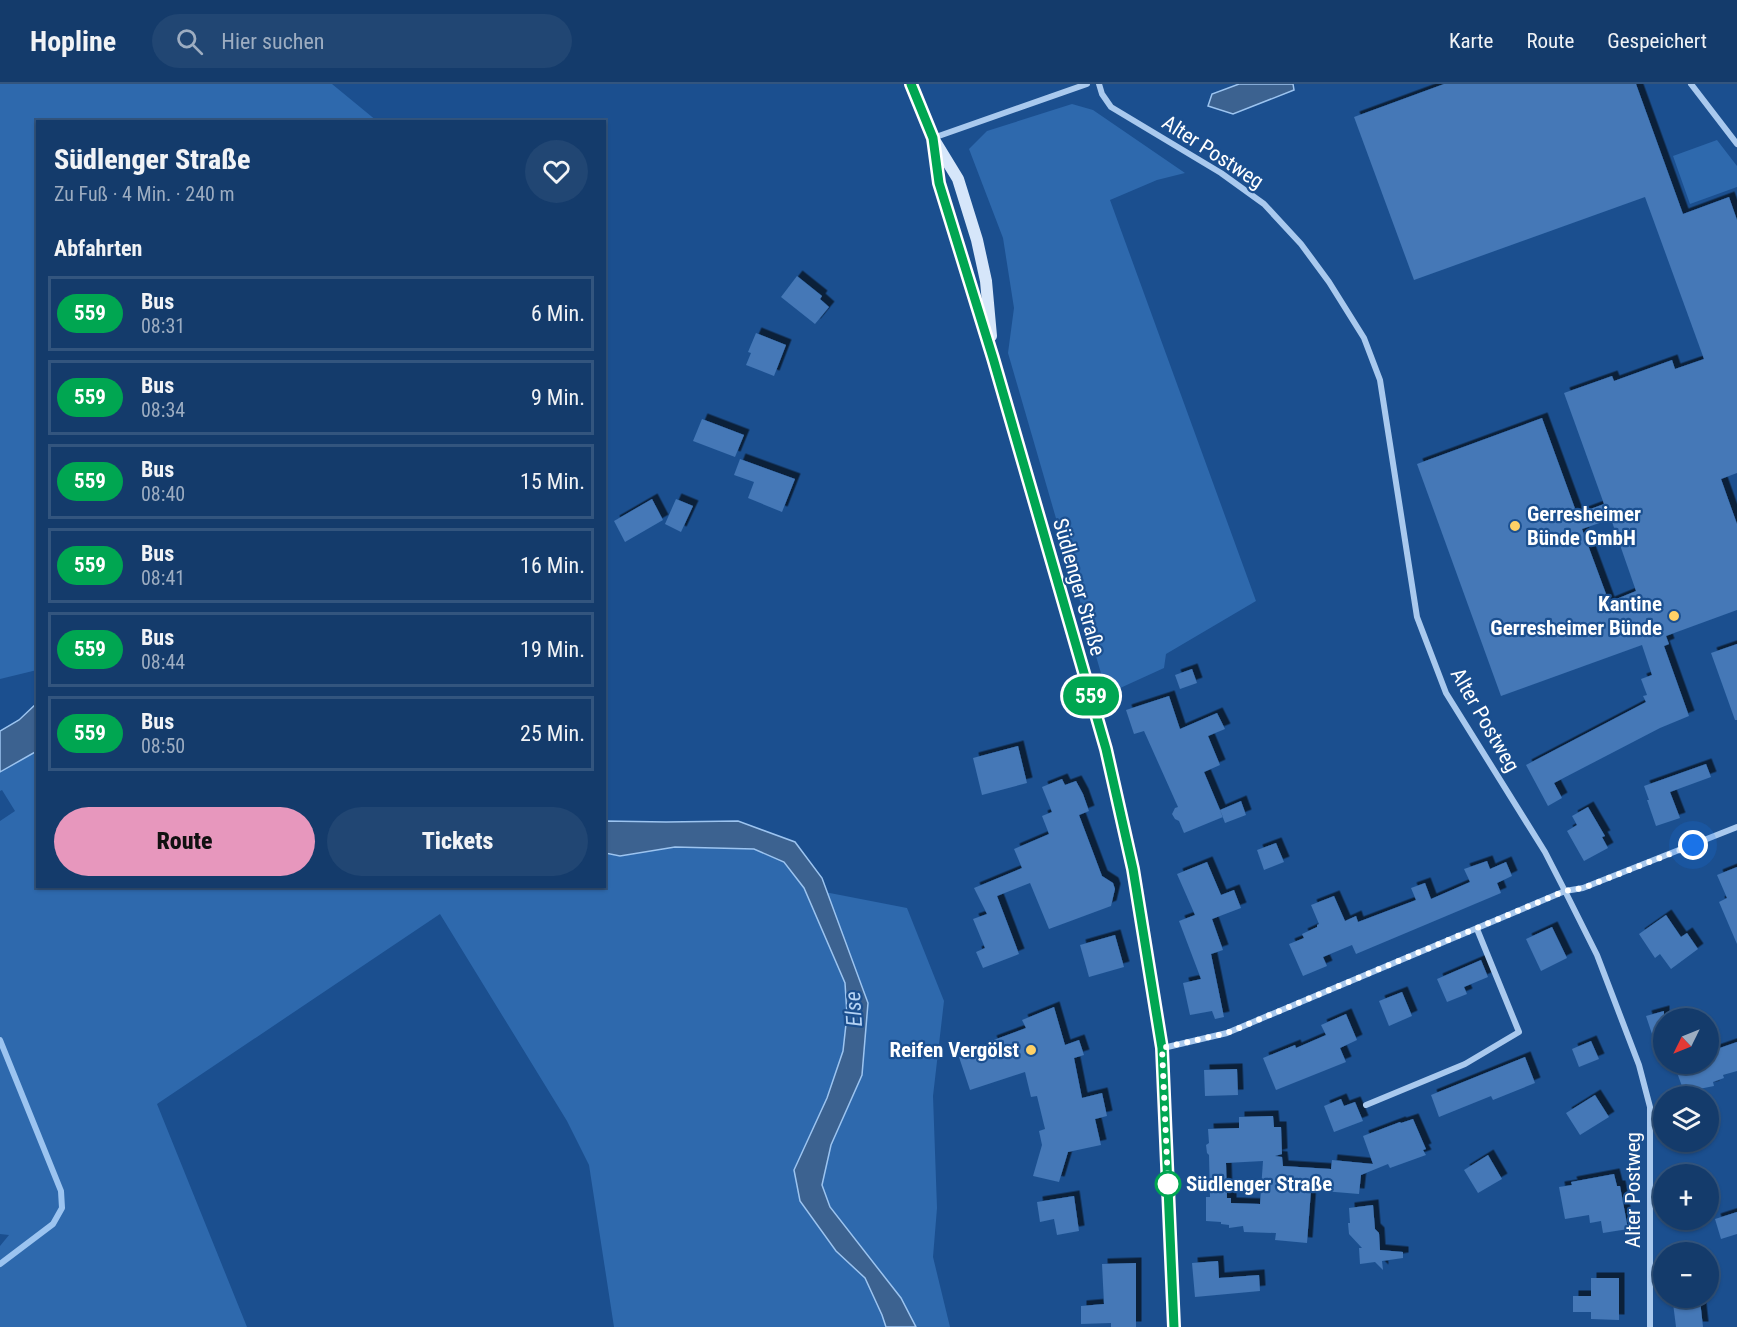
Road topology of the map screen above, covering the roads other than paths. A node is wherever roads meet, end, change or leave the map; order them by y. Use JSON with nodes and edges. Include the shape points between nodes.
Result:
{"nodes":[{"id":1,"x":911,"y":84,"type":"edge"},
{"id":2,"x":1087,"y":84,"type":"edge"},
{"id":3,"x":1099,"y":84,"type":"edge"},
{"id":4,"x":1691,"y":84,"type":"edge"},
{"id":5,"x":933,"y":138,"type":"junction"},
{"id":6,"x":1737,"y":144,"type":"edge"},
{"id":7,"x":993,"y":358,"type":"junction"},
{"id":8,"x":1737,"y":828,"type":"edge"},
{"id":9,"x":1565,"y":891,"type":"junction"},
{"id":10,"x":1477,"y":929,"type":"junction"},
{"id":11,"x":1162,"y":1048,"type":"junction"},
{"id":12,"x":1366,"y":1105,"type":"dead end"},
{"id":13,"x":1174,"y":1327,"type":"edge"},
{"id":14,"x":1650,"y":1327,"type":"edge"}],
"edges":[{"from":1,"to":5,"type":"main road","name":"Südlenger Straße"},
{"from":2,"to":5,"type":"street"},
{"from":3,"to":9,"type":"street","name":"Alter Postweg","via":[[1111,107],[1221,173],[1264,204],[1301,244],[1364,338],[1380,380],[1417,617],[1446,693]]},
{"from":4,"to":6,"type":"street"},
{"from":5,"to":7,"type":"main road","name":"Südlenger Straße","via":[[939,183]]},
{"from":5,"to":7,"type":"main road","name":"Südlenger Straße","via":[[958,179],[977,240],[988,295]]},
{"from":7,"to":11,"type":"main road","name":"Südlenger Straße","via":[[1106,749],[1133,869]]},
{"from":8,"to":9,"type":"street","via":[[1583,888]]},
{"from":9,"to":10,"type":"street"},
{"from":9,"to":14,"type":"street","name":"Alter Postweg","via":[[1597,956],[1639,1065],[1650,1107]]},
{"from":10,"to":11,"type":"street","via":[[1227,1033]]},
{"from":10,"to":12,"type":"street","via":[[1519,1032],[1465,1064]]},
{"from":11,"to":13,"type":"main road","name":"Südlenger Straße"}]}
